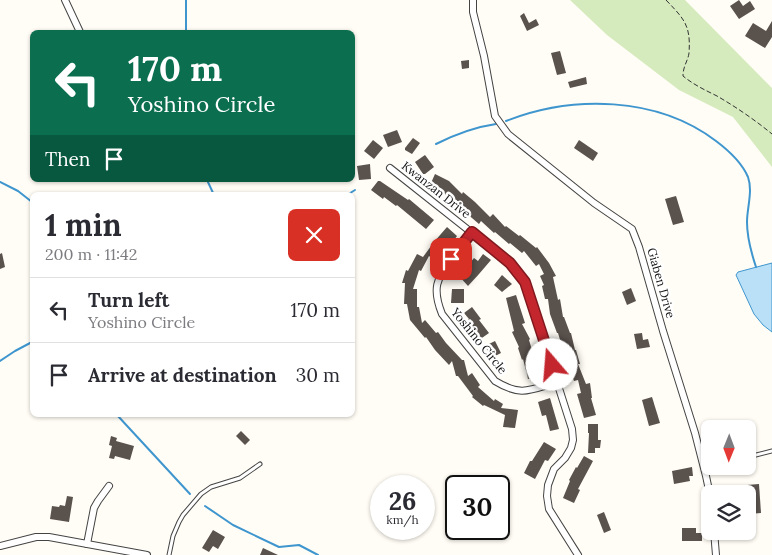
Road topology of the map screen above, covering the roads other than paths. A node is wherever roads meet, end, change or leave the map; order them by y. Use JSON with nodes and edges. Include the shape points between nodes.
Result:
{"nodes":[{"id":1,"x":65,"y":0,"type":"edge"},
{"id":2,"x":472,"y":0,"type":"edge"},
{"id":3,"x":79,"y":30,"type":"edge"},
{"id":4,"x":390,"y":168,"type":"dead end"},
{"id":5,"x":472,"y":232,"type":"junction"},
{"id":6,"x":557,"y":382,"type":"junction"},
{"id":7,"x":701,"y":450,"type":"edge"},
{"id":8,"x":772,"y":451,"type":"edge"},
{"id":9,"x":756,"y":455,"type":"edge"},
{"id":10,"x":260,"y":464,"type":"dead end"},
{"id":11,"x":109,"y":486,"type":"dead end"},
{"id":12,"x":715,"y":540,"type":"edge"},
{"id":13,"x":87,"y":544,"type":"junction"},
{"id":14,"x":0,"y":546,"type":"edge"},
{"id":15,"x":148,"y":555,"type":"edge"},
{"id":16,"x":169,"y":555,"type":"edge"},
{"id":17,"x":578,"y":555,"type":"edge"},
{"id":18,"x":716,"y":555,"type":"edge"}],
"edges":[{"from":1,"to":3,"type":"street"},
{"from":2,"to":7,"type":"street","name":"Giaben Drive","via":[[496,116],[508,134],[632,229]]},
{"from":4,"to":5,"type":"street","name":"Kwanzan Drive"},
{"from":5,"to":6,"type":"street","name":"Kwanzan Drive","via":[[510,263],[525,282]]},
{"from":5,"to":6,"type":"street","name":"Yoshino Circle","via":[[441,272],[436,295],[442,314],[495,382],[507,389],[527,391]]},
{"from":6,"to":17,"type":"street","name":"Kwanzan Drive","via":[[573,440],[565,458],[554,469],[547,496],[549,509]]},
{"from":8,"to":9,"type":"lane"},
{"from":10,"to":16,"type":"lane","via":[[240,478],[211,487],[201,494],[179,522]]},
{"from":11,"to":13,"type":"street","via":[[94,508]]},
{"from":12,"to":18,"type":"street"},
{"from":13,"to":14,"type":"street","via":[[43,537]]},
{"from":13,"to":15,"type":"street"}]}
